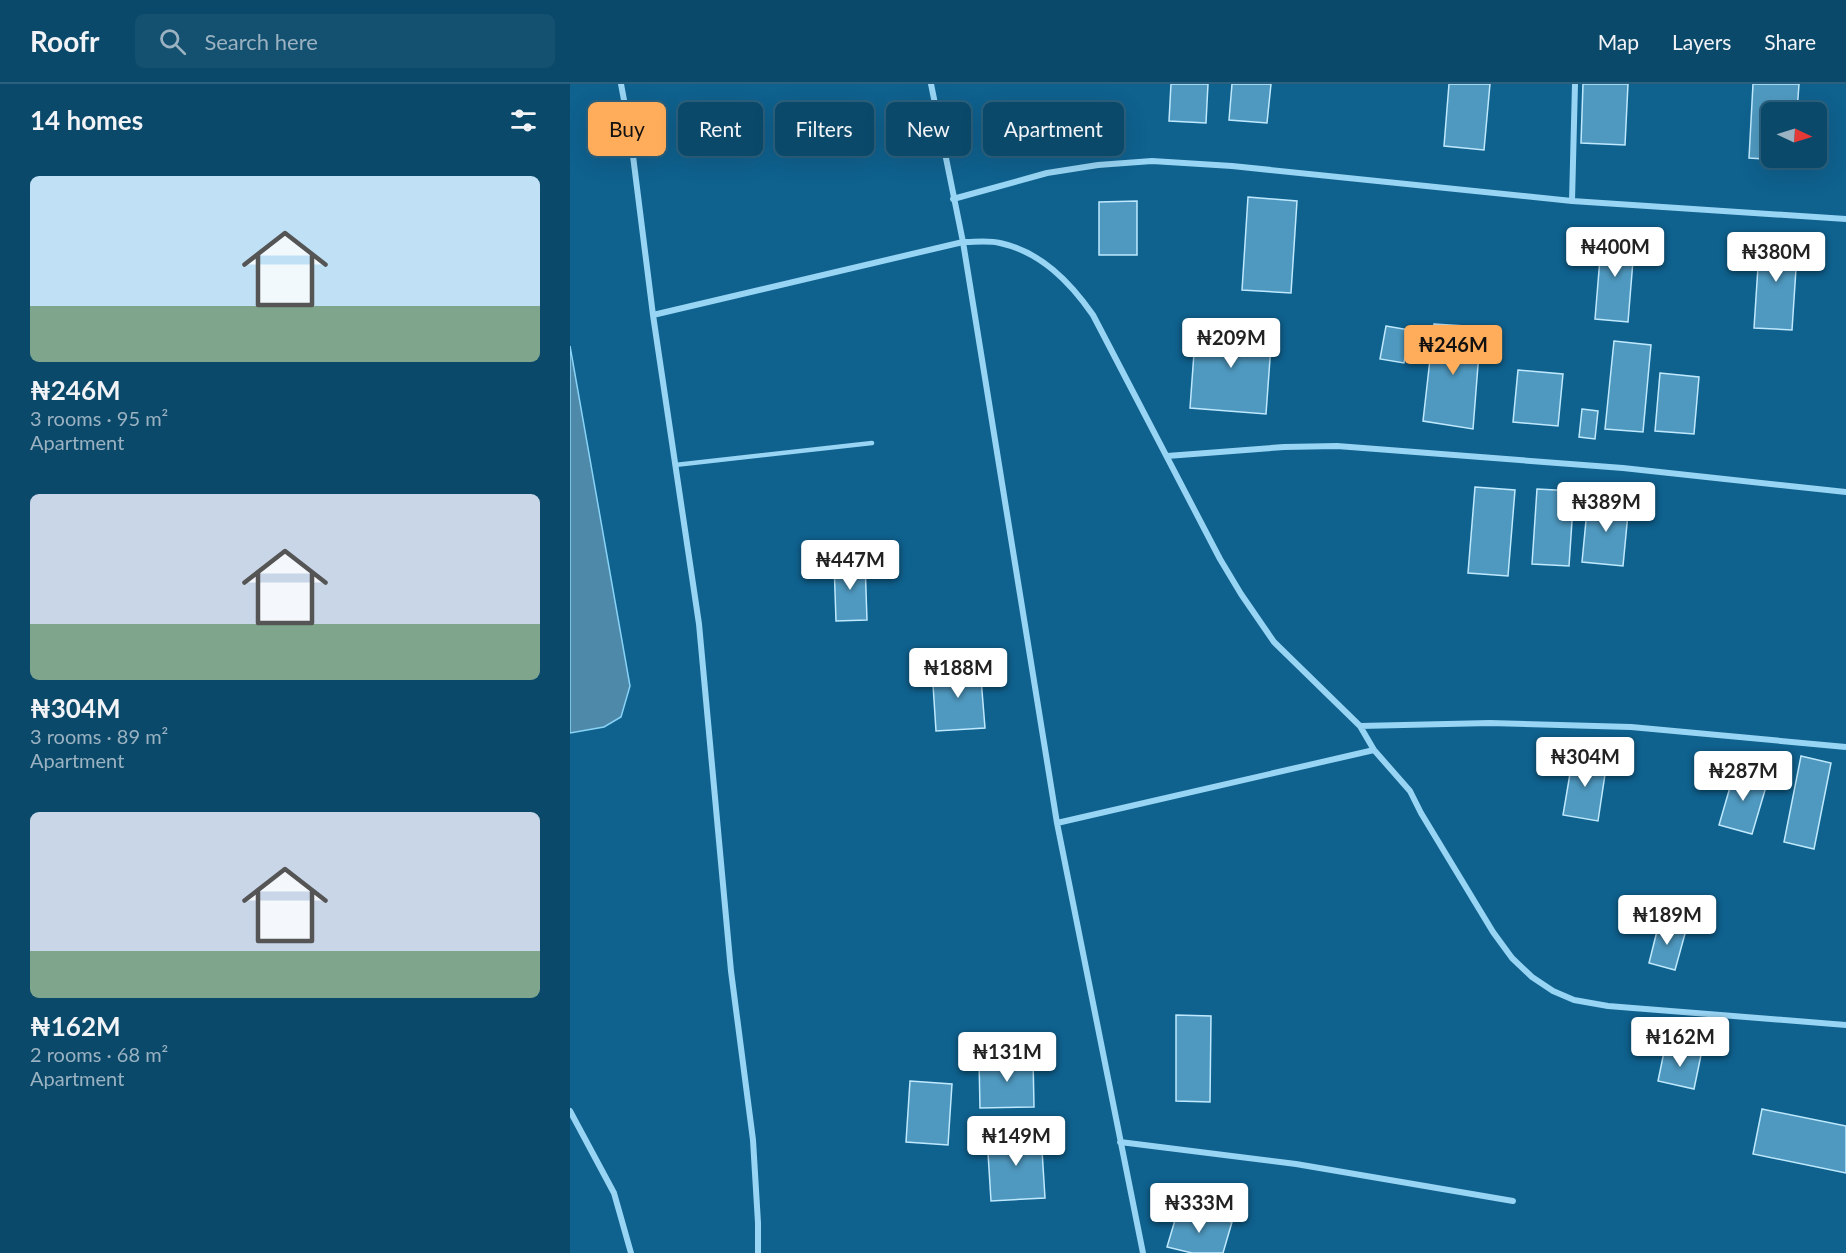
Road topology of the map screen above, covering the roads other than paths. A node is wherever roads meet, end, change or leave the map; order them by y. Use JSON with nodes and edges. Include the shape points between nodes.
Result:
{"nodes":[{"id":1,"x":621,"y":84,"type":"edge"},
{"id":2,"x":931,"y":84,"type":"edge"},
{"id":3,"x":1575,"y":84,"type":"edge"},
{"id":4,"x":953,"y":199,"type":"junction"},
{"id":5,"x":1572,"y":201,"type":"junction"},
{"id":6,"x":1846,"y":219,"type":"edge"},
{"id":7,"x":963,"y":242,"type":"junction"},
{"id":8,"x":653,"y":315,"type":"junction"},
{"id":9,"x":872,"y":443,"type":"dead end"},
{"id":10,"x":1167,"y":456,"type":"junction"},
{"id":11,"x":675,"y":465,"type":"junction"},
{"id":12,"x":1846,"y":492,"type":"edge"},
{"id":13,"x":1360,"y":726,"type":"junction"},
{"id":14,"x":1846,"y":747,"type":"edge"},
{"id":15,"x":1374,"y":750,"type":"junction"},
{"id":16,"x":1057,"y":823,"type":"junction"},
{"id":17,"x":1846,"y":1025,"type":"edge"},
{"id":18,"x":570,"y":1111,"type":"edge"},
{"id":19,"x":1120,"y":1142,"type":"junction"},
{"id":20,"x":1513,"y":1200,"type":"dead end"},
{"id":21,"x":631,"y":1253,"type":"edge"},
{"id":22,"x":758,"y":1253,"type":"edge"},
{"id":23,"x":1143,"y":1253,"type":"edge"}],
"edges":[{"from":1,"to":8,"type":"street"},
{"from":2,"to":4,"type":"street"},
{"from":3,"to":5,"type":"street"},
{"from":4,"to":5,"type":"street","via":[[1047,174],[1152,161]]},
{"from":4,"to":7,"type":"street"},
{"from":5,"to":6,"type":"street"},
{"from":7,"to":8,"type":"street"},
{"from":7,"to":10,"type":"street","via":[[999,243],[1029,252],[1076,290]]},
{"from":7,"to":16,"type":"street"},
{"from":8,"to":11,"type":"street"},
{"from":9,"to":11,"type":"lane"},
{"from":10,"to":12,"type":"street","via":[[1337,446],[1623,468]]},
{"from":10,"to":13,"type":"street","via":[[1220,559],[1274,642]]},
{"from":11,"to":22,"type":"street","via":[[699,624],[731,971],[753,1140]]},
{"from":13,"to":14,"type":"street","via":[[1490,723],[1631,727]]},
{"from":13,"to":15,"type":"street"},
{"from":15,"to":16,"type":"street"},
{"from":15,"to":17,"type":"street","via":[[1410,791],[1493,932],[1532,978],[1553,991],[1574,1000],[1608,1005]]},
{"from":16,"to":19,"type":"street"},
{"from":18,"to":21,"type":"street","via":[[614,1192]]},
{"from":19,"to":20,"type":"street","via":[[1296,1164]]},
{"from":19,"to":23,"type":"street"}]}
